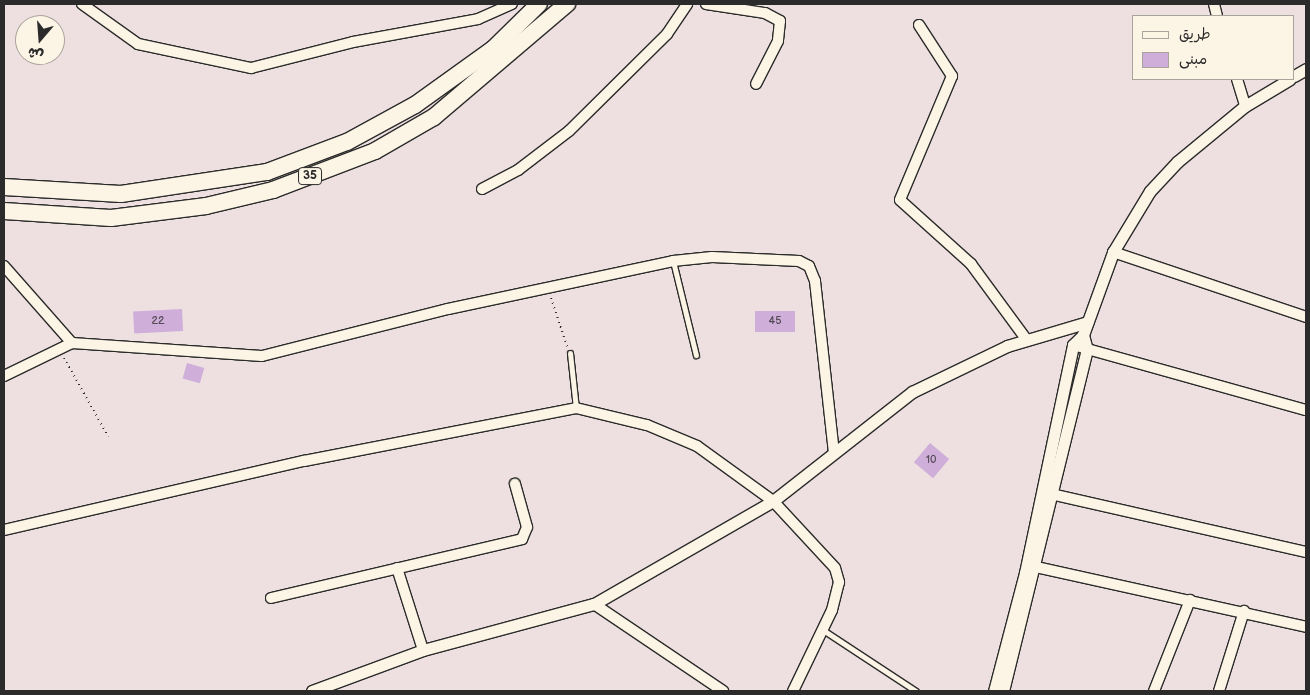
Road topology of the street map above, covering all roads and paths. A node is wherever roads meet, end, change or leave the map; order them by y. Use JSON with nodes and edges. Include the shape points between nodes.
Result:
{"nodes":[{"id":1,"x":82,"y":4,"type":"edge"},
{"id":2,"x":512,"y":4,"type":"edge"},
{"id":3,"x":539,"y":4,"type":"edge"},
{"id":4,"x":567,"y":4,"type":"edge"},
{"id":5,"x":688,"y":4,"type":"edge"},
{"id":6,"x":706,"y":4,"type":"edge"},
{"id":7,"x":919,"y":25,"type":"dead end"},
{"id":8,"x":1306,"y":69,"type":"edge"},
{"id":9,"x":1295,"y":75,"type":"edge"},
{"id":10,"x":1237,"y":80,"type":"edge"},
{"id":11,"x":1288,"y":80,"type":"edge"},
{"id":12,"x":756,"y":84,"type":"dead end"},
{"id":13,"x":1245,"y":106,"type":"junction"},
{"id":14,"x":4,"y":188,"type":"edge"},
{"id":15,"x":482,"y":189,"type":"dead end"},
{"id":16,"x":4,"y":211,"type":"edge"},
{"id":17,"x":1113,"y":252,"type":"junction"},
{"id":18,"x":673,"y":261,"type":"junction"},
{"id":19,"x":4,"y":266,"type":"edge"},
{"id":20,"x":547,"y":288,"type":"junction"},
{"id":21,"x":1306,"y":317,"type":"edge"},
{"id":22,"x":1088,"y":322,"type":"junction"},
{"id":23,"x":1083,"y":335,"type":"junction"},
{"id":24,"x":1026,"y":340,"type":"junction"},
{"id":25,"x":72,"y":343,"type":"junction"},
{"id":26,"x":1072,"y":345,"type":"junction"},
{"id":27,"x":58,"y":347,"type":"junction"},
{"id":28,"x":1086,"y":350,"type":"junction"},
{"id":29,"x":570,"y":353,"type":"joint"},
{"id":30,"x":696,"y":355,"type":"dead end"},
{"id":31,"x":4,"y":376,"type":"edge"},
{"id":32,"x":576,"y":408,"type":"junction"},
{"id":33,"x":1306,"y":410,"type":"edge"},
{"id":34,"x":108,"y":436,"type":"dead end"},
{"id":35,"x":834,"y":453,"type":"junction"},
{"id":36,"x":515,"y":484,"type":"dead end"},
{"id":37,"x":1051,"y":494,"type":"junction"},
{"id":38,"x":773,"y":502,"type":"junction"},
{"id":39,"x":4,"y":530,"type":"edge"},
{"id":40,"x":1306,"y":552,"type":"edge"},
{"id":41,"x":1036,"y":567,"type":"junction"},
{"id":42,"x":397,"y":568,"type":"junction"},
{"id":43,"x":271,"y":598,"type":"dead end"},
{"id":44,"x":1190,"y":600,"type":"junction"},
{"id":45,"x":594,"y":604,"type":"junction"},
{"id":46,"x":1244,"y":611,"type":"junction"},
{"id":47,"x":1306,"y":627,"type":"edge"},
{"id":48,"x":823,"y":630,"type":"junction"},
{"id":49,"x":423,"y":650,"type":"junction"},
{"id":50,"x":312,"y":691,"type":"edge"},
{"id":51,"x":723,"y":691,"type":"edge"},
{"id":52,"x":792,"y":691,"type":"edge"},
{"id":53,"x":916,"y":691,"type":"edge"},
{"id":54,"x":994,"y":691,"type":"edge"},
{"id":55,"x":1004,"y":691,"type":"edge"},
{"id":56,"x":1154,"y":691,"type":"edge"},
{"id":57,"x":1219,"y":691,"type":"edge"}],
"edges":[{"from":1,"to":2,"type":"street","via":[[138,44],[251,68],[353,42],[478,19]]},
{"from":3,"to":14,"type":"highway","number":"35","via":[[493,48],[415,105],[347,142],[267,172],[121,194]]},
{"from":4,"to":16,"type":"highway","number":"35","via":[[434,116],[374,151],[273,190],[206,206],[119,217]]},
{"from":5,"to":15,"type":"street","via":[[667,34],[569,130],[518,170]]},
{"from":6,"to":12,"type":"street","via":[[765,13],[780,21],[778,41]]},
{"from":7,"to":24,"type":"street","via":[[952,76],[900,200],[971,264]]},
{"from":8,"to":9,"type":"street"},
{"from":10,"to":13,"type":"street"},
{"from":11,"to":13,"type":"street"},
{"from":13,"to":17,"type":"street","via":[[1150,191]]},
{"from":17,"to":21,"type":"street"},
{"from":17,"to":22,"type":"street"},
{"from":18,"to":20,"type":"street"},
{"from":18,"to":30,"type":"lane"},
{"from":18,"to":35,"type":"street","via":[[712,257],[798,261],[809,266],[815,281]]},
{"from":19,"to":25,"type":"street"},
{"from":20,"to":25,"type":"street","via":[[262,356]]},
{"from":20,"to":29,"type":"path"},
{"from":22,"to":23,"type":"street"},
{"from":22,"to":24,"type":"street"},
{"from":23,"to":26,"type":"street"},
{"from":23,"to":28,"type":"street"},
{"from":24,"to":35,"type":"street","via":[[912,392]]},
{"from":25,"to":27,"type":"street"},
{"from":26,"to":28,"type":"street"},
{"from":26,"to":54,"type":"street","via":[[1025,573]]},
{"from":27,"to":31,"type":"street"},
{"from":27,"to":34,"type":"path"},
{"from":28,"to":33,"type":"street"},
{"from":28,"to":37,"type":"street"},
{"from":29,"to":32,"type":"lane"},
{"from":32,"to":38,"type":"street","via":[[667,432],[721,462]]},
{"from":32,"to":39,"type":"street","via":[[304,461]]},
{"from":35,"to":38,"type":"street"},
{"from":36,"to":42,"type":"street","via":[[527,527],[522,539]]},
{"from":37,"to":40,"type":"street"},
{"from":37,"to":41,"type":"street"},
{"from":38,"to":45,"type":"street"},
{"from":38,"to":48,"type":"street","via":[[834,568],[839,582]]},
{"from":41,"to":44,"type":"street"},
{"from":41,"to":55,"type":"street"},
{"from":42,"to":43,"type":"street"},
{"from":42,"to":49,"type":"street"},
{"from":44,"to":46,"type":"street"},
{"from":44,"to":56,"type":"street"},
{"from":45,"to":49,"type":"street"},
{"from":45,"to":51,"type":"street"},
{"from":46,"to":47,"type":"street"},
{"from":46,"to":57,"type":"street"},
{"from":48,"to":52,"type":"street"},
{"from":48,"to":53,"type":"lane"},
{"from":49,"to":50,"type":"street"}]}
